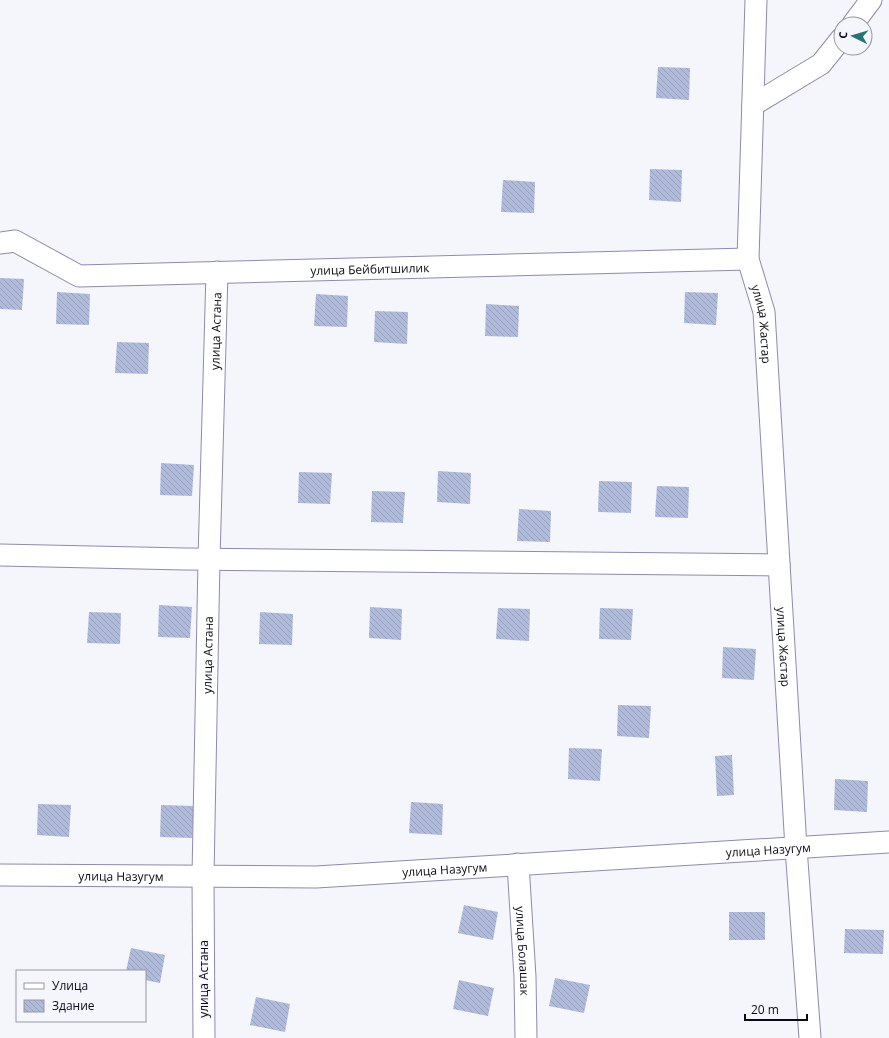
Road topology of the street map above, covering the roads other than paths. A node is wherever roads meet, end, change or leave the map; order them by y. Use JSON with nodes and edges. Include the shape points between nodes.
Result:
{"nodes":[{"id":1,"x":756,"y":0,"type":"edge"},
{"id":2,"x":871,"y":0,"type":"edge"},
{"id":3,"x":859,"y":16,"type":"edge"},
{"id":4,"x":833,"y":49,"type":"edge"},
{"id":5,"x":753,"y":105,"type":"junction"},
{"id":6,"x":0,"y":243,"type":"edge"},
{"id":7,"x":748,"y":259,"type":"junction"},
{"id":8,"x":217,"y":272,"type":"junction"},
{"id":9,"x":0,"y":555,"type":"edge"},
{"id":10,"x":209,"y":559,"type":"junction"},
{"id":11,"x":779,"y":565,"type":"junction"},
{"id":12,"x":889,"y":842,"type":"edge"},
{"id":13,"x":796,"y":848,"type":"junction"},
{"id":14,"x":518,"y":864,"type":"junction"},
{"id":15,"x":0,"y":875,"type":"edge"},
{"id":16,"x":203,"y":876,"type":"junction"},
{"id":17,"x":204,"y":1038,"type":"edge"},
{"id":18,"x":526,"y":1038,"type":"edge"},
{"id":19,"x":810,"y":1038,"type":"edge"}],
"edges":[{"from":1,"to":5,"type":"street","name":"улица Жастар"},
{"from":2,"to":3,"type":"street"},
{"from":4,"to":5,"type":"street","via":[[821,64]]},
{"from":5,"to":7,"type":"street","name":"улица Жастар"},
{"from":6,"to":8,"type":"street","name":"улица Бейбитшилик","via":[[15,240],[79,276]]},
{"from":7,"to":8,"type":"street","name":"улица Бейбитшилик"},
{"from":7,"to":11,"type":"street","name":"улица Жастар","via":[[764,312]]},
{"from":8,"to":10,"type":"street","name":"улица Астана"},
{"from":9,"to":10,"type":"street"},
{"from":10,"to":11,"type":"street"},
{"from":10,"to":16,"type":"street","name":"улица Астана"},
{"from":11,"to":13,"type":"street","name":"улица Жастар"},
{"from":12,"to":13,"type":"street","name":"улица Назугум"},
{"from":13,"to":14,"type":"street","name":"улица Назугум"},
{"from":13,"to":19,"type":"street","name":"улица Жастар"},
{"from":14,"to":16,"type":"street","name":"улица Назугум","via":[[316,876]]},
{"from":14,"to":18,"type":"street","name":"улица Болашак"},
{"from":15,"to":16,"type":"street","name":"улица Назугум"},
{"from":16,"to":17,"type":"street","name":"улица Астана"}]}
